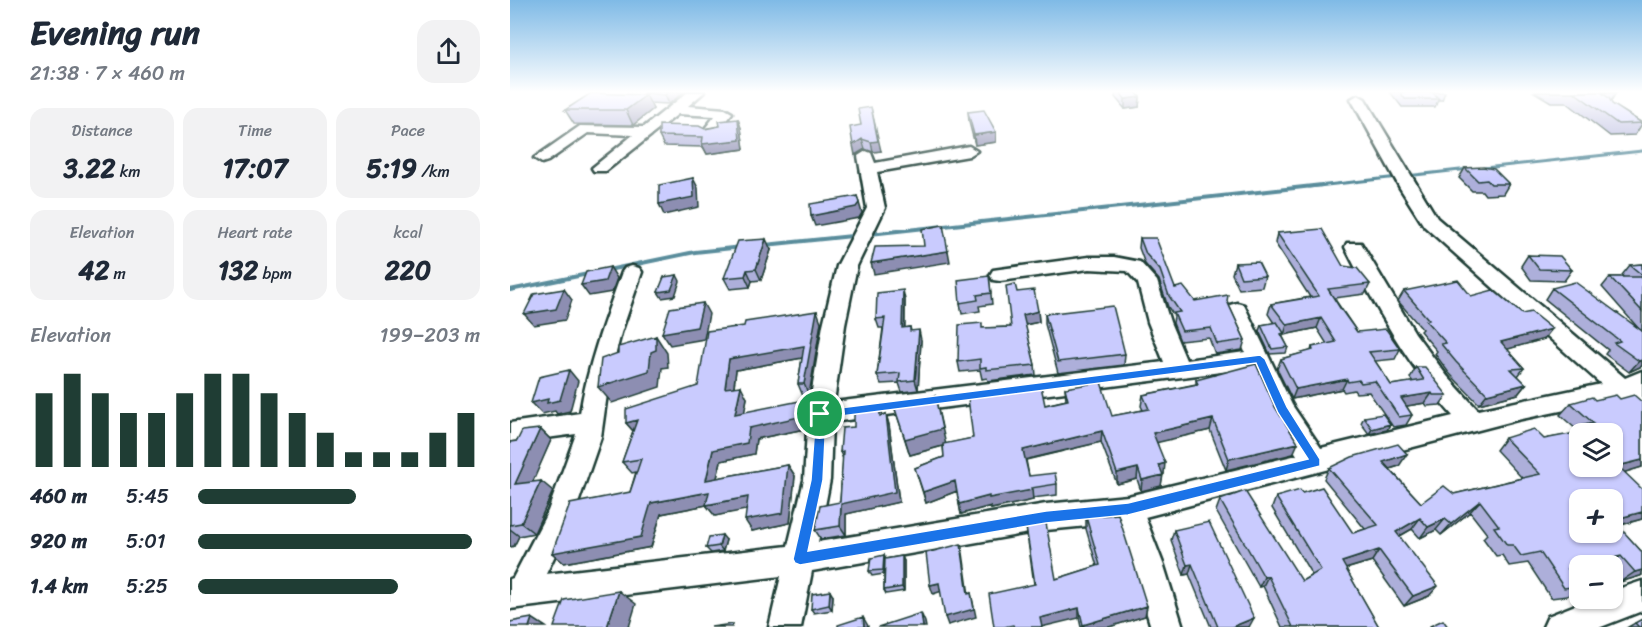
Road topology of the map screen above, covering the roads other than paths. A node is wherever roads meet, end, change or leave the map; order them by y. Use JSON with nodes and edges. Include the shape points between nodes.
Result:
{"nodes":[{"id":1,"x":657,"y":121,"type":"edge"},
{"id":2,"x":718,"y":121,"type":"edge"},
{"id":3,"x":1370,"y":121,"type":"edge"},
{"id":4,"x":644,"y":131,"type":"junction"},
{"id":5,"x":710,"y":132,"type":"edge"},
{"id":6,"x":969,"y":151,"type":"dead end"},
{"id":7,"x":542,"y":158,"type":"dead end"},
{"id":8,"x":600,"y":168,"type":"dead end"},
{"id":9,"x":1354,"y":247,"type":"dead end"},
{"id":10,"x":632,"y":273,"type":"dead end"},
{"id":11,"x":1000,"y":275,"type":"dead end"},
{"id":12,"x":1237,"y":310,"type":"dead end"},
{"id":13,"x":1260,"y":359,"type":"junction"},
{"id":14,"x":1178,"y":369,"type":"junction"},
{"id":15,"x":1635,"y":392,"type":"edge"},
{"id":16,"x":820,"y":414,"type":"junction"},
{"id":17,"x":591,"y":422,"type":"junction"},
{"id":18,"x":1474,"y":422,"type":"junction"},
{"id":19,"x":510,"y":433,"type":"edge"},
{"id":20,"x":1316,"y":462,"type":"junction"},
{"id":21,"x":1128,"y":509,"type":"junction"},
{"id":22,"x":800,"y":559,"type":"junction"},
{"id":23,"x":516,"y":593,"type":"edge"},
{"id":24,"x":1642,"y":596,"type":"edge"},
{"id":25,"x":1164,"y":626,"type":"edge"},
{"id":26,"x":785,"y":627,"type":"edge"},
{"id":27,"x":1559,"y":627,"type":"edge"}],
"edges":[{"from":1,"to":4,"type":"street"},
{"from":2,"to":5,"type":"street"},
{"from":3,"to":15,"type":"street","via":[[1430,222]]},
{"from":4,"to":7,"type":"street","via":[[585,129]]},
{"from":4,"to":8,"type":"street"},
{"from":6,"to":16,"type":"street","via":[[868,162],[876,208],[847,266]]},
{"from":9,"to":18,"type":"street","via":[[1419,356]]},
{"from":10,"to":17,"type":"street","via":[[597,380]]},
{"from":11,"to":14,"type":"street","via":[[1089,263],[1133,266],[1147,281]]},
{"from":12,"to":13,"type":"street"},
{"from":13,"to":14,"type":"street"},
{"from":13,"to":20,"type":"street","via":[[1282,410]]},
{"from":14,"to":16,"type":"street"},
{"from":15,"to":18,"type":"street","via":[[1517,410]]},
{"from":16,"to":22,"type":"street","via":[[817,480]]},
{"from":17,"to":19,"type":"street"},
{"from":17,"to":23,"type":"street","via":[[561,515]]},
{"from":18,"to":20,"type":"street"},
{"from":20,"to":21,"type":"street"},
{"from":21,"to":22,"type":"street","via":[[1046,517]]},
{"from":21,"to":25,"type":"street","via":[[1149,566]]},
{"from":22,"to":23,"type":"street"},
{"from":22,"to":26,"type":"street"},
{"from":24,"to":27,"type":"street"}]}
